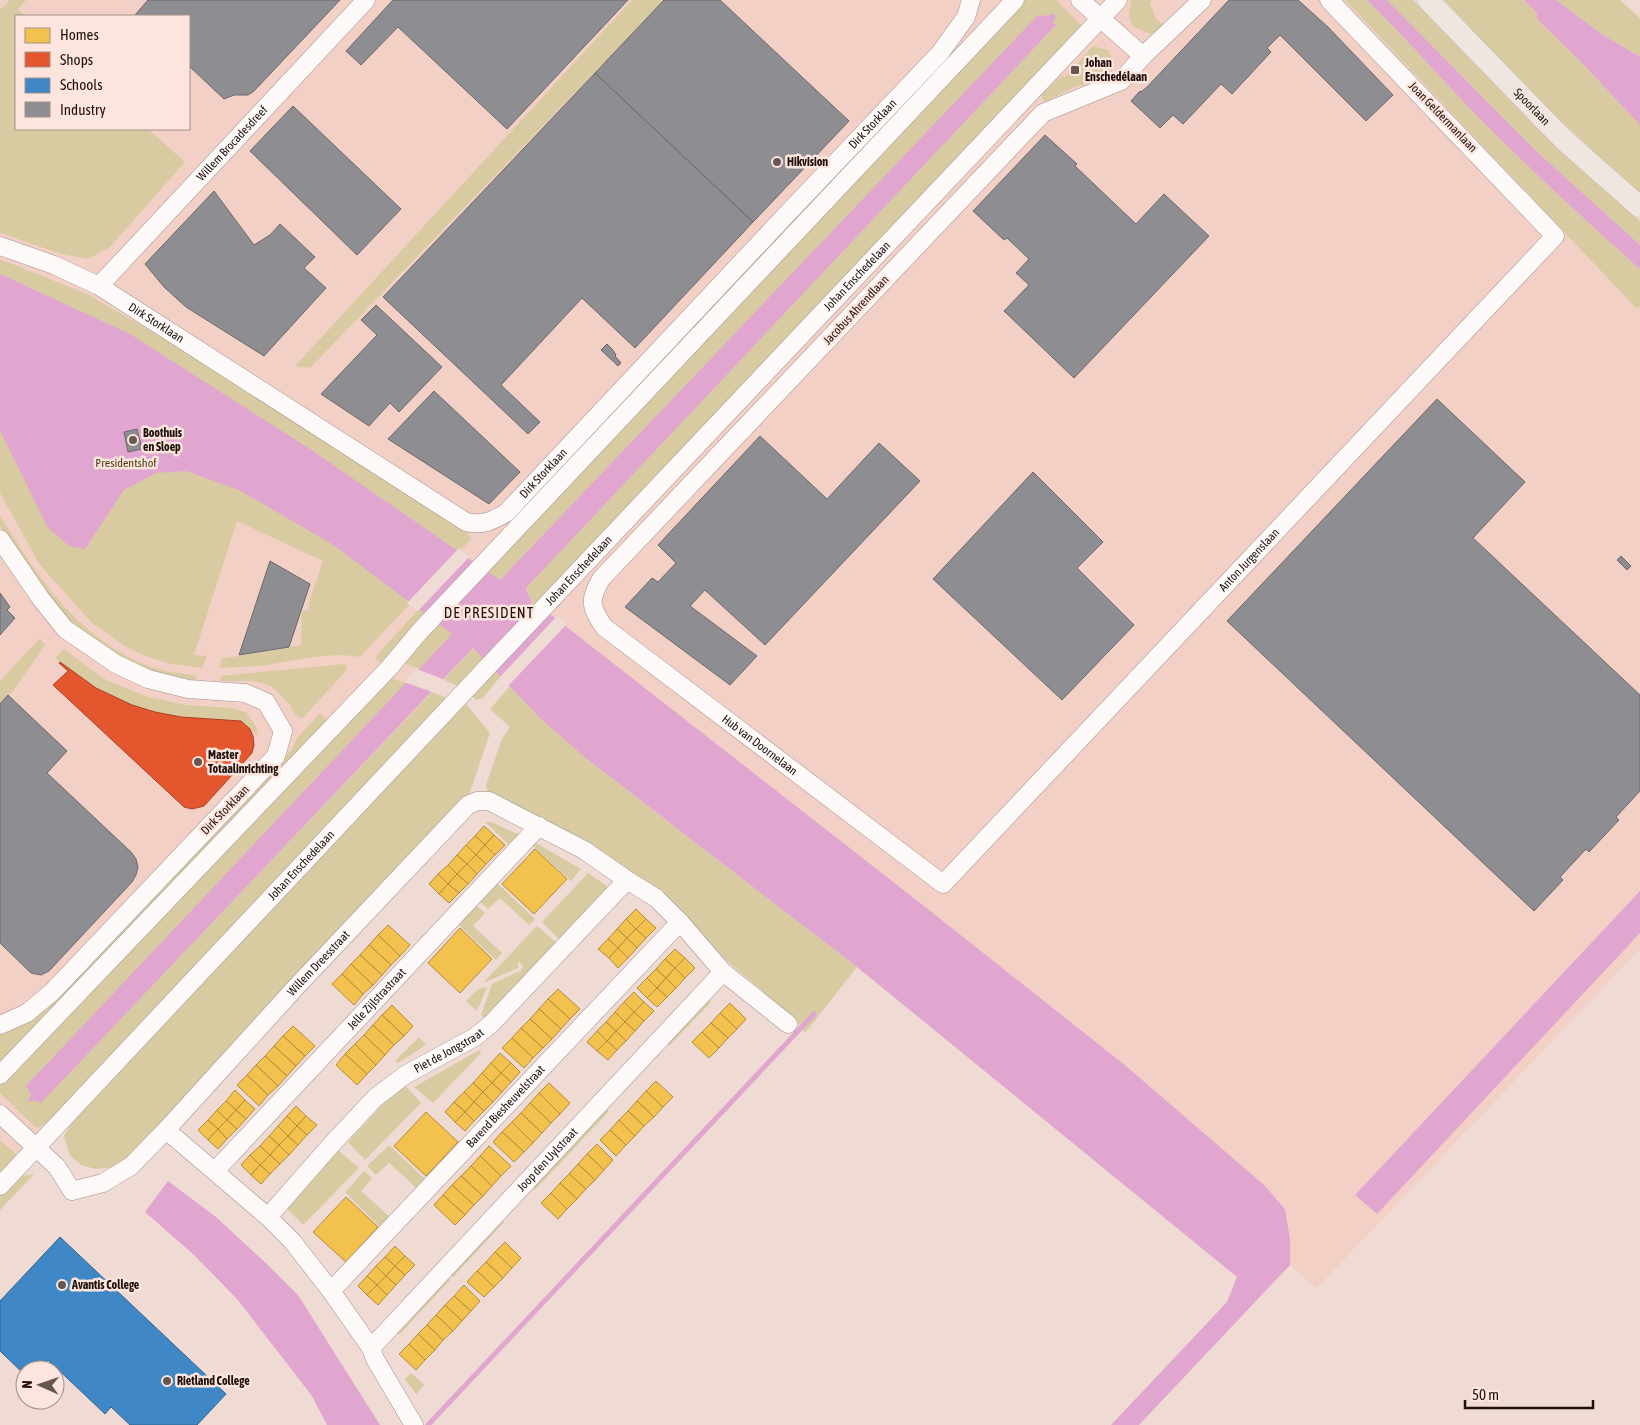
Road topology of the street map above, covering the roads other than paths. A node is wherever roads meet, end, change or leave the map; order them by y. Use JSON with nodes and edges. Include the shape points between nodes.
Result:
{"nodes":[{"id":1,"x":366,"y":0,"type":"edge"},
{"id":2,"x":971,"y":0,"type":"edge"},
{"id":3,"x":1014,"y":0,"type":"edge"},
{"id":4,"x":1080,"y":0,"type":"edge"},
{"id":5,"x":1118,"y":0,"type":"edge"},
{"id":6,"x":1202,"y":0,"type":"edge"},
{"id":7,"x":1330,"y":0,"type":"edge"},
{"id":8,"x":1428,"y":0,"type":"edge"},
{"id":9,"x":1100,"y":19,"type":"junction"},
{"id":10,"x":1143,"y":56,"type":"junction"},
{"id":11,"x":1640,"y":207,"type":"edge"},
{"id":12,"x":1555,"y":236,"type":"joint"},
{"id":13,"x":0,"y":246,"type":"edge"},
{"id":14,"x":99,"y":286,"type":"junction"},
{"id":15,"x":0,"y":538,"type":"edge"},
{"id":16,"x":592,"y":596,"type":"joint"},
{"id":17,"x":539,"y":826,"type":"junction"},
{"id":18,"x":627,"y":880,"type":"junction"},
{"id":19,"x":943,"y":884,"type":"joint"},
{"id":20,"x":680,"y":922,"type":"junction"},
{"id":21,"x":724,"y":972,"type":"junction"},
{"id":22,"x":788,"y":1024,"type":"dead end"},
{"id":23,"x":0,"y":1025,"type":"edge"},
{"id":24,"x":0,"y":1075,"type":"edge"},
{"id":25,"x":0,"y":1114,"type":"edge"},
{"id":26,"x":166,"y":1130,"type":"junction"},
{"id":27,"x":36,"y":1148,"type":"junction"},
{"id":28,"x":215,"y":1171,"type":"junction"},
{"id":29,"x":0,"y":1186,"type":"edge"},
{"id":30,"x":268,"y":1217,"type":"junction"},
{"id":31,"x":331,"y":1291,"type":"junction"},
{"id":32,"x":371,"y":1348,"type":"junction"},
{"id":33,"x":414,"y":1425,"type":"edge"}],
"edges":[{"from":1,"to":14,"type":"street","name":"Willem Brocadesdreef"},
{"from":2,"to":14,"type":"street","name":"Dirk Storklaan","via":[[966,16],[940,53],[506,513],[493,521],[482,524],[466,522]]},
{"from":3,"to":24,"type":"street","via":[[388,668]]},
{"from":4,"to":9,"type":"street"},
{"from":5,"to":9,"type":"street","name":"Johan Enschedelaan"},
{"from":6,"to":10,"type":"street","name":"Jacobus Ahrendlaan"},
{"from":7,"to":12,"type":"street","name":"Joan Geldermanlaan"},
{"from":8,"to":11,"type":"main road","name":"Spoorlaan","via":[[1564,140]]},
{"from":9,"to":10,"type":"street"},
{"from":9,"to":27,"type":"street","name":"Johan Enschedelaan"},
{"from":10,"to":16,"type":"street","name":"Jacobus Ahrendlaan","via":[[1121,81],[1042,115],[601,579]]},
{"from":12,"to":19,"type":"street","name":"Anton Jurgenslaan"},
{"from":13,"to":14,"type":"street","name":"Dirk Storklaan","via":[[54,265]]},
{"from":15,"to":23,"type":"street","name":"Dirk Storklaan","via":[[65,629],[116,664],[148,679],[188,689],[245,693],[266,702],[283,730],[276,756],[52,992],[27,1013]]},
{"from":16,"to":19,"type":"street","name":"Hub van Doornelaan","via":[[594,612],[604,627]]},
{"from":17,"to":18,"type":"street","via":[[584,850]]},
{"from":17,"to":26,"type":"street","name":"Willem Dreesstraat","via":[[489,801],[468,805]]},
{"from":17,"to":28,"type":"street","name":"Jelle Zijlstrastraat"},
{"from":18,"to":20,"type":"street","via":[[656,898]]},
{"from":18,"to":30,"type":"street","name":"Piet de Jongstraat","via":[[492,1023],[475,1037],[405,1075],[375,1098]]},
{"from":20,"to":21,"type":"street"},
{"from":20,"to":31,"type":"street","name":"Barend Biesheuvelstraat"},
{"from":21,"to":22,"type":"street"},
{"from":21,"to":32,"type":"street","name":"Joop den Uylstraat"},
{"from":25,"to":27,"type":"street"},
{"from":26,"to":27,"type":"street","name":"Willem Dreesstraat","via":[[131,1166],[103,1183],[72,1191],[56,1167]]},
{"from":26,"to":28,"type":"street"},
{"from":27,"to":29,"type":"street","name":"Johan Enschedelaan"},
{"from":28,"to":30,"type":"street"},
{"from":30,"to":31,"type":"street","via":[[292,1241]]},
{"from":31,"to":32,"type":"street"},
{"from":32,"to":33,"type":"street"}]}
